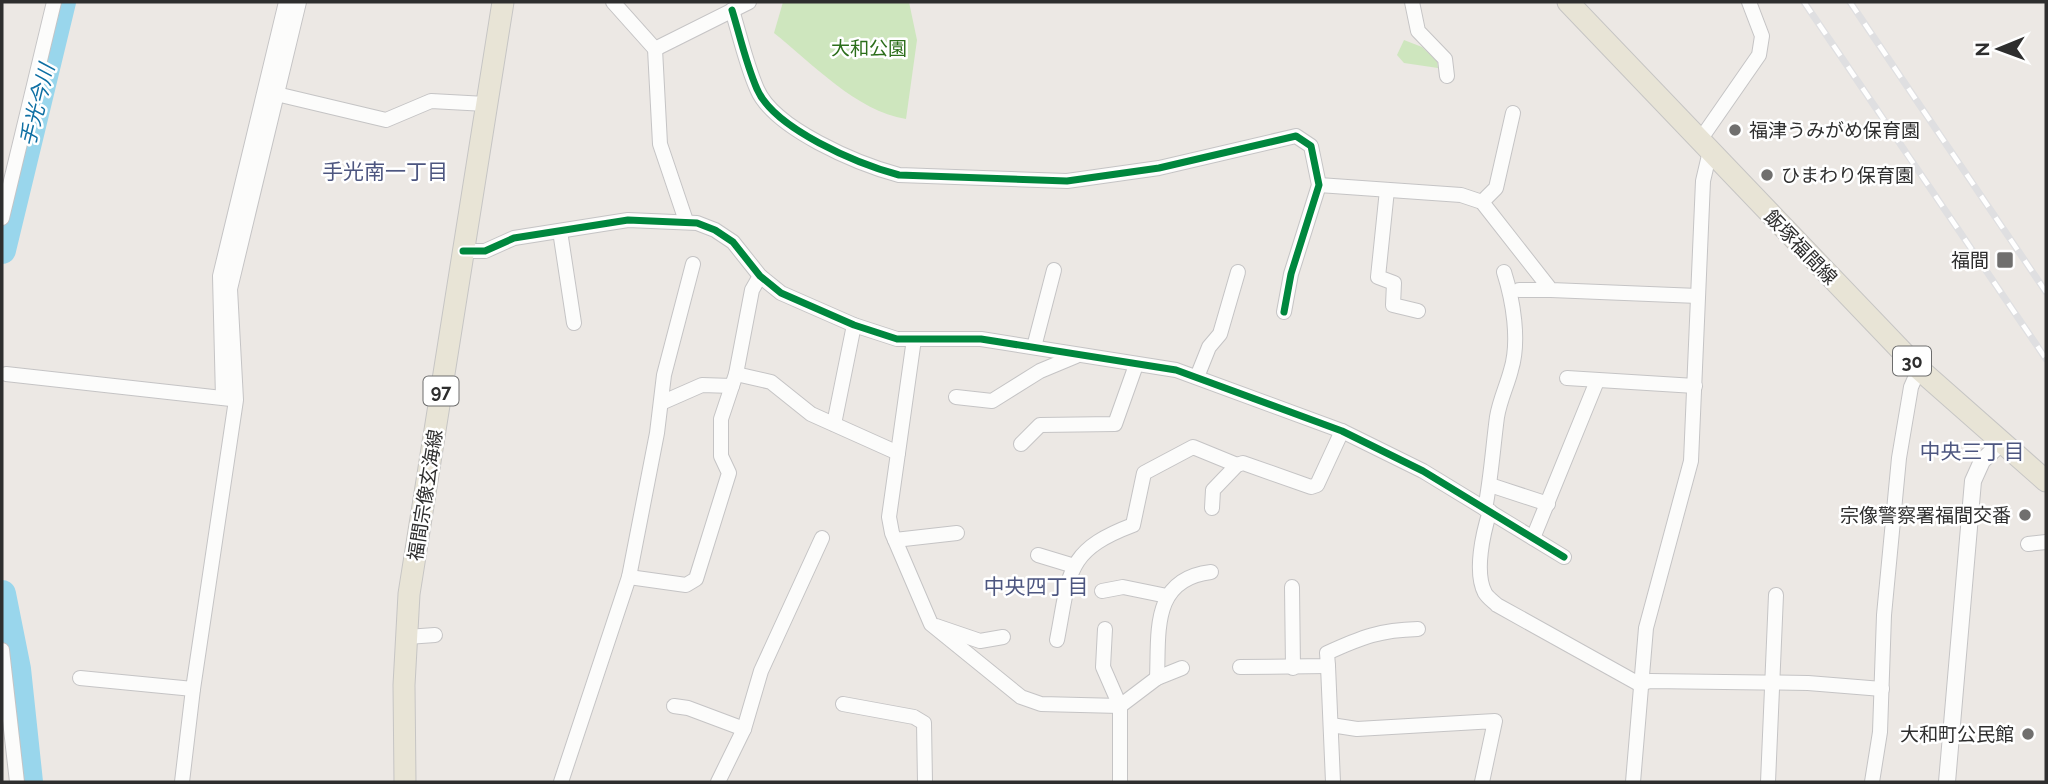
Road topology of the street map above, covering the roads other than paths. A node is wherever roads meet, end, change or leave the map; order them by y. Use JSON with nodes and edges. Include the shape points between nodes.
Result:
{"nodes":[{"id":1,"x":54,"y":2,"type":"edge"},
{"id":2,"x":286,"y":2,"type":"edge"},
{"id":3,"x":299,"y":2,"type":"edge"},
{"id":4,"x":503,"y":2,"type":"edge"},
{"id":5,"x":613,"y":2,"type":"edge"},
{"id":6,"x":749,"y":2,"type":"edge"},
{"id":7,"x":1412,"y":2,"type":"edge"},
{"id":8,"x":1567,"y":2,"type":"edge"},
{"id":9,"x":1749,"y":2,"type":"edge"},
{"id":10,"x":732,"y":10,"type":"junction"},
{"id":11,"x":656,"y":49,"type":"junction"},
{"id":12,"x":1447,"y":76,"type":"dead end"},
{"id":13,"x":270,"y":93,"type":"junction"},
{"id":14,"x":486,"y":104,"type":"junction"},
{"id":15,"x":1513,"y":113,"type":"dead end"},
{"id":16,"x":1705,"y":146,"type":"junction"},
{"id":17,"x":1319,"y":185,"type":"junction"},
{"id":18,"x":1387,"y":190,"type":"junction"},
{"id":19,"x":1482,"y":202,"type":"junction"},
{"id":20,"x":2,"y":218,"type":"edge"},
{"id":21,"x":685,"y":221,"type":"junction"},
{"id":22,"x":560,"y":231,"type":"junction"},
{"id":23,"x":463,"y":251,"type":"junction"},
{"id":24,"x":694,"y":264,"type":"dead end"},
{"id":25,"x":1054,"y":270,"type":"dead end"},
{"id":26,"x":1238,"y":272,"type":"dead end"},
{"id":27,"x":1504,"y":272,"type":"dead end"},
{"id":28,"x":760,"y":276,"type":"junction"},
{"id":29,"x":1519,"y":290,"type":"dead end"},
{"id":30,"x":1551,"y":290,"type":"junction"},
{"id":31,"x":1698,"y":296,"type":"junction"},
{"id":32,"x":1418,"y":311,"type":"dead end"},
{"id":33,"x":1284,"y":312,"type":"dead end"},
{"id":34,"x":574,"y":323,"type":"dead end"},
{"id":35,"x":854,"y":325,"type":"junction"},
{"id":36,"x":914,"y":339,"type":"junction"},
{"id":37,"x":1034,"y":347,"type":"junction"},
{"id":38,"x":1077,"y":356,"type":"junction"},
{"id":39,"x":1136,"y":365,"type":"junction"},
{"id":40,"x":1919,"y":369,"type":"junction"},
{"id":41,"x":6,"y":374,"type":"dead end"},
{"id":42,"x":1197,"y":377,"type":"junction"},
{"id":43,"x":1567,"y":378,"type":"dead end"},
{"id":44,"x":734,"y":380,"type":"junction"},
{"id":45,"x":1597,"y":381,"type":"junction"},
{"id":46,"x":1695,"y":386,"type":"junction"},
{"id":47,"x":956,"y":397,"type":"dead end"},
{"id":48,"x":229,"y":399,"type":"junction"},
{"id":49,"x":661,"y":403,"type":"junction"},
{"id":50,"x":834,"y":424,"type":"junction"},
{"id":51,"x":1342,"y":431,"type":"junction"},
{"id":52,"x":2001,"y":443,"type":"junction"},
{"id":53,"x":1021,"y":444,"type":"dead end"},
{"id":54,"x":898,"y":453,"type":"junction"},
{"id":55,"x":1237,"y":465,"type":"junction"},
{"id":56,"x":2046,"y":481,"type":"edge"},
{"id":57,"x":1490,"y":485,"type":"junction"},
{"id":58,"x":1548,"y":504,"type":"junction"},
{"id":59,"x":1212,"y":508,"type":"dead end"},
{"id":60,"x":1488,"y":510,"type":"junction"},
{"id":61,"x":957,"y":533,"type":"dead end"},
{"id":62,"x":822,"y":538,"type":"dead end"},
{"id":63,"x":1534,"y":538,"type":"junction"},
{"id":64,"x":895,"y":540,"type":"junction"},
{"id":65,"x":2046,"y":542,"type":"edge"},
{"id":66,"x":2028,"y":544,"type":"dead end"},
{"id":67,"x":1038,"y":555,"type":"dead end"},
{"id":68,"x":1564,"y":557,"type":"dead end"},
{"id":69,"x":1071,"y":565,"type":"junction"},
{"id":70,"x":1211,"y":572,"type":"dead end"},
{"id":71,"x":629,"y":577,"type":"junction"},
{"id":72,"x":1292,"y":587,"type":"dead end"},
{"id":73,"x":1102,"y":591,"type":"dead end"},
{"id":74,"x":1776,"y":595,"type":"dead end"},
{"id":75,"x":1167,"y":597,"type":"junction"},
{"id":76,"x":931,"y":624,"type":"junction"},
{"id":77,"x":1105,"y":629,"type":"dead end"},
{"id":78,"x":1418,"y":629,"type":"dead end"},
{"id":79,"x":435,"y":635,"type":"dead end"},
{"id":80,"x":407,"y":637,"type":"junction"},
{"id":81,"x":1003,"y":637,"type":"dead end"},
{"id":82,"x":1057,"y":640,"type":"dead end"},
{"id":83,"x":2,"y":650,"type":"edge"},
{"id":84,"x":1328,"y":666,"type":"junction"},
{"id":85,"x":1240,"y":667,"type":"dead end"},
{"id":86,"x":1182,"y":668,"type":"dead end"},
{"id":87,"x":1293,"y":668,"type":"junction"},
{"id":88,"x":80,"y":678,"type":"dead end"},
{"id":89,"x":1157,"y":678,"type":"junction"},
{"id":90,"x":1772,"y":683,"type":"junction"},
{"id":91,"x":1639,"y":684,"type":"junction"},
{"id":92,"x":193,"y":689,"type":"junction"},
{"id":93,"x":1882,"y":689,"type":"junction"},
{"id":94,"x":843,"y":704,"type":"dead end"},
{"id":95,"x":674,"y":706,"type":"dead end"},
{"id":96,"x":1120,"y":706,"type":"junction"},
{"id":97,"x":1331,"y":725,"type":"junction"},
{"id":98,"x":744,"y":729,"type":"junction"},
{"id":99,"x":17,"y":782,"type":"edge"},
{"id":100,"x":182,"y":782,"type":"edge"},
{"id":101,"x":405,"y":782,"type":"edge"},
{"id":102,"x":561,"y":782,"type":"edge"},
{"id":103,"x":718,"y":782,"type":"edge"},
{"id":104,"x":925,"y":782,"type":"edge"},
{"id":105,"x":1120,"y":782,"type":"edge"},
{"id":106,"x":1333,"y":782,"type":"edge"},
{"id":107,"x":1482,"y":782,"type":"edge"},
{"id":108,"x":1633,"y":782,"type":"edge"},
{"id":109,"x":1768,"y":782,"type":"edge"},
{"id":110,"x":1872,"y":782,"type":"edge"},
{"id":111,"x":1947,"y":782,"type":"edge"}],
"edges":[{"from":1,"to":20,"type":"street"},
{"from":2,"to":13,"type":"street"},
{"from":3,"to":13,"type":"street"},
{"from":4,"to":14,"type":"main road","name":"福間宗像玄海線","number":"97"},
{"from":5,"to":11,"type":"street"},
{"from":6,"to":10,"type":"street"},
{"from":7,"to":12,"type":"street","via":[[1418,31],[1445,59]]},
{"from":8,"to":16,"type":"main road","name":"飯塚福間線","number":"30"},
{"from":9,"to":16,"type":"street","via":[[1762,36],[1759,55]]},
{"from":10,"to":11,"type":"street"},
{"from":10,"to":17,"type":"street","via":[[757,91],[771,108],[792,127],[874,169],[899,175],[1067,181],[1159,168],[1296,135],[1311,145]]},
{"from":11,"to":21,"type":"street","via":[[660,144]]},
{"from":13,"to":14,"type":"street","via":[[386,120],[431,101]]},
{"from":13,"to":48,"type":"street","via":[[243,206],[230,289]]},
{"from":14,"to":23,"type":"main road","name":"福間宗像玄海線","number":"97"},
{"from":15,"to":19,"type":"street","via":[[1496,188]]},
{"from":16,"to":31,"type":"street"},
{"from":16,"to":40,"type":"main road","name":"飯塚福間線","number":"30"},
{"from":17,"to":18,"type":"street"},
{"from":17,"to":33,"type":"street"},
{"from":18,"to":19,"type":"street","via":[[1461,195]]},
{"from":18,"to":32,"type":"street","via":[[1378,277],[1394,283],[1393,305]]},
{"from":19,"to":30,"type":"street"},
{"from":21,"to":22,"type":"street","via":[[628,220]]},
{"from":21,"to":28,"type":"street","via":[[715,230],[733,243]]},
{"from":22,"to":23,"type":"street","via":[[514,238],[485,251]]},
{"from":22,"to":34,"type":"street"},
{"from":23,"to":80,"type":"main road","name":"福間宗像玄海線","number":"97","via":[[409,594]]},
{"from":24,"to":49,"type":"street","via":[[664,375]]},
{"from":25,"to":37,"type":"street"},
{"from":26,"to":42,"type":"street","via":[[1220,334],[1209,347]]},
{"from":27,"to":57,"type":"street","via":[[1514,347],[1497,416]]},
{"from":28,"to":35,"type":"street","via":[[781,293]]},
{"from":28,"to":44,"type":"street","via":[[752,290]]},
{"from":29,"to":30,"type":"street"},
{"from":30,"to":31,"type":"street"},
{"from":31,"to":46,"type":"street"},
{"from":35,"to":36,"type":"street","via":[[897,339]]},
{"from":35,"to":50,"type":"street"},
{"from":36,"to":37,"type":"street","via":[[981,339]]},
{"from":36,"to":54,"type":"street"},
{"from":37,"to":38,"type":"street"},
{"from":38,"to":39,"type":"street"},
{"from":38,"to":47,"type":"street","via":[[1040,371],[992,401]]},
{"from":39,"to":42,"type":"street"},
{"from":39,"to":53,"type":"street","via":[[1115,424],[1040,425]]},
{"from":40,"to":52,"type":"main road","name":"飯塚福間線","number":"30"},
{"from":40,"to":93,"type":"street","via":[[1911,387],[1899,458]]},
{"from":41,"to":48,"type":"street"},
{"from":42,"to":51,"type":"street"},
{"from":43,"to":45,"type":"street"},
{"from":44,"to":49,"type":"street","via":[[702,385]]},
{"from":44,"to":50,"type":"street","via":[[771,382],[811,414]]},
{"from":44,"to":71,"type":"street","via":[[719,440],[729,473],[696,579],[685,585]]},
{"from":45,"to":46,"type":"street"},
{"from":45,"to":58,"type":"street"},
{"from":46,"to":91,"type":"street","via":[[1691,461],[1656,587]]},
{"from":48,"to":92,"type":"street"},
{"from":49,"to":71,"type":"street"},
{"from":50,"to":54,"type":"street"},
{"from":51,"to":55,"type":"street","via":[[1317,485],[1311,488],[1250,463]]},
{"from":51,"to":60,"type":"street"},
{"from":52,"to":56,"type":"main road","name":"飯塚福間線","number":"30"},
{"from":52,"to":111,"type":"street","via":[[1982,461],[1973,481]]},
{"from":54,"to":64,"type":"street","via":[[888,517]]},
{"from":55,"to":59,"type":"street","via":[[1213,490]]},
{"from":55,"to":69,"type":"street","via":[[1193,447],[1144,473],[1133,525],[1104,536]]},
{"from":57,"to":58,"type":"street"},
{"from":57,"to":60,"type":"street"},
{"from":58,"to":63,"type":"street"},
{"from":60,"to":63,"type":"street"},
{"from":60,"to":91,"type":"street","via":[[1481,577],[1485,594]]},
{"from":61,"to":64,"type":"street"},
{"from":62,"to":98,"type":"street","via":[[761,671]]},
{"from":63,"to":68,"type":"street"},
{"from":64,"to":76,"type":"street"},
{"from":65,"to":66,"type":"street"},
{"from":67,"to":69,"type":"street"},
{"from":69,"to":82,"type":"street"},
{"from":70,"to":75,"type":"street","via":[[1191,576]]},
{"from":71,"to":102,"type":"street"},
{"from":72,"to":87,"type":"street"},
{"from":73,"to":75,"type":"street","via":[[1123,587]]},
{"from":74,"to":90,"type":"street"},
{"from":75,"to":89,"type":"street","via":[[1160,613]]},
{"from":76,"to":81,"type":"street","via":[[980,640]]},
{"from":76,"to":96,"type":"street","via":[[1021,697],[1041,704]]},
{"from":77,"to":96,"type":"street","via":[[1103,667]]},
{"from":78,"to":84,"type":"street","via":[[1380,630],[1327,653]]},
{"from":79,"to":80,"type":"street"},
{"from":80,"to":101,"type":"main road","name":"福間宗像玄海線","number":"97"},
{"from":83,"to":99,"type":"street"},
{"from":84,"to":87,"type":"street"},
{"from":84,"to":97,"type":"street"},
{"from":85,"to":87,"type":"street"},
{"from":86,"to":89,"type":"street"},
{"from":88,"to":92,"type":"street"},
{"from":89,"to":96,"type":"street"},
{"from":90,"to":91,"type":"street"},
{"from":90,"to":93,"type":"street"},
{"from":90,"to":109,"type":"street"},
{"from":91,"to":108,"type":"street"},
{"from":92,"to":100,"type":"street"},
{"from":93,"to":110,"type":"street"},
{"from":94,"to":104,"type":"street","via":[[914,717],[924,723]]},
{"from":95,"to":98,"type":"street"},
{"from":96,"to":105,"type":"street"},
{"from":97,"to":106,"type":"street"},
{"from":97,"to":107,"type":"street","via":[[1357,729],[1494,721]]},
{"from":98,"to":103,"type":"street"}]}
